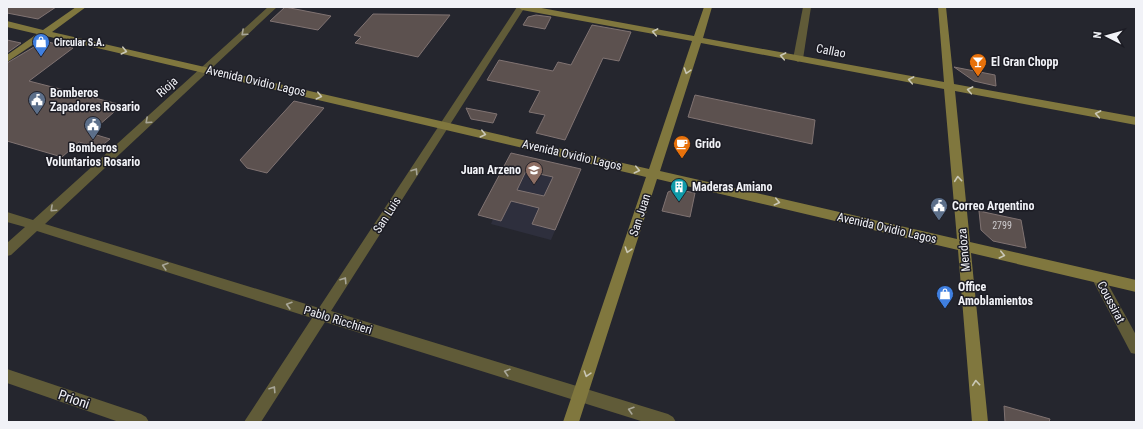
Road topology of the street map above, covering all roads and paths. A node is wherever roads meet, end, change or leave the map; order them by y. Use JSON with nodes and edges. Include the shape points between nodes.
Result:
{"nodes":[{"id":1,"x":82,"y":7,"type":"edge"},
{"id":2,"x":273,"y":7,"type":"edge"},
{"id":3,"x":522,"y":7,"type":"edge"},
{"id":4,"x":708,"y":7,"type":"edge"},
{"id":5,"x":807,"y":7,"type":"edge"},
{"id":6,"x":942,"y":7,"type":"edge"},
{"id":7,"x":7,"y":24,"type":"edge"},
{"id":8,"x":45,"y":33,"type":"junction"},
{"id":9,"x":697,"y":40,"type":"junction"},
{"id":10,"x":798,"y":58,"type":"junction"},
{"id":11,"x":7,"y":59,"type":"edge"},
{"id":12,"x":205,"y":70,"type":"junction"},
{"id":13,"x":949,"y":87,"type":"junction"},
{"id":14,"x":1136,"y":121,"type":"edge"},
{"id":15,"x":445,"y":125,"type":"junction"},
{"id":16,"x":653,"y":174,"type":"junction"},
{"id":17,"x":7,"y":217,"type":"edge"},
{"id":18,"x":34,"y":226,"type":"junction"},
{"id":19,"x":964,"y":246,"type":"junction"},
{"id":20,"x":7,"y":251,"type":"edge"},
{"id":21,"x":1097,"y":277,"type":"junction"},
{"id":22,"x":1136,"y":286,"type":"edge"},
{"id":23,"x":321,"y":315,"type":"junction"},
{"id":24,"x":1136,"y":348,"type":"edge"},
{"id":25,"x":7,"y":376,"type":"edge"},
{"id":26,"x":580,"y":395,"type":"junction"},
{"id":27,"x":141,"y":422,"type":"edge"},
{"id":28,"x":252,"y":422,"type":"edge"},
{"id":29,"x":572,"y":422,"type":"edge"},
{"id":30,"x":668,"y":422,"type":"edge"},
{"id":31,"x":980,"y":422,"type":"edge"}],
"edges":[{"from":1,"to":8,"type":"main road"},
{"from":2,"to":12,"type":"street","name":"Rioja","one_way":true},
{"from":9,"to":3,"type":"main road","name":"Callao","one_way":true},
{"from":3,"to":15,"type":"street","name":"San Luis"},
{"from":4,"to":9,"type":"main road","name":"San Juan"},
{"from":5,"to":10,"type":"street"},
{"from":6,"to":13,"type":"main road","name":"Mendoza"},
{"from":7,"to":8,"type":"main road","name":"Avenida Ovidio Lagos"},
{"from":8,"to":11,"type":"main road"},
{"from":8,"to":12,"type":"main road","name":"Avenida Ovidio Lagos","one_way":true},
{"from":10,"to":9,"type":"main road","name":"Callao","one_way":true},
{"from":9,"to":16,"type":"main road","name":"San Juan","one_way":true},
{"from":13,"to":10,"type":"main road","name":"Callao","one_way":true},
{"from":12,"to":15,"type":"main road","name":"Avenida Ovidio Lagos","one_way":true},
{"from":12,"to":18,"type":"street","name":"Rioja","one_way":true},
{"from":14,"to":13,"type":"main road","name":"Callao","one_way":true},
{"from":19,"to":13,"type":"main road","name":"Mendoza","one_way":true},
{"from":15,"to":16,"type":"main road","name":"Avenida Ovidio Lagos","one_way":true},
{"from":23,"to":15,"type":"street","name":"San Luis","one_way":true},
{"from":16,"to":19,"type":"main road","name":"Avenida Ovidio Lagos","one_way":true},
{"from":16,"to":26,"type":"main road","name":"San Juan","one_way":true},
{"from":17,"to":18,"type":"street","name":"Pablo Ricchieri"},
{"from":18,"to":20,"type":"street","name":"Rioja"},
{"from":23,"to":18,"type":"street","name":"Pablo Ricchieri","one_way":true},
{"from":19,"to":21,"type":"main road","name":"Avenida Ovidio Lagos","one_way":true},
{"from":31,"to":19,"type":"main road","name":"Mendoza","one_way":true},
{"from":21,"to":22,"type":"main road","name":"Avenida Ovidio Lagos"},
{"from":21,"to":24,"type":"street","name":"Coussirat"},
{"from":26,"to":23,"type":"street","name":"Pablo Ricchieri","one_way":true},
{"from":28,"to":23,"type":"street","name":"San Luis","one_way":true},
{"from":25,"to":27,"type":"street","name":"Prioni"},
{"from":26,"to":29,"type":"main road","name":"San Juan"},
{"from":30,"to":26,"type":"street","name":"Pablo Ricchieri","one_way":true}]}
